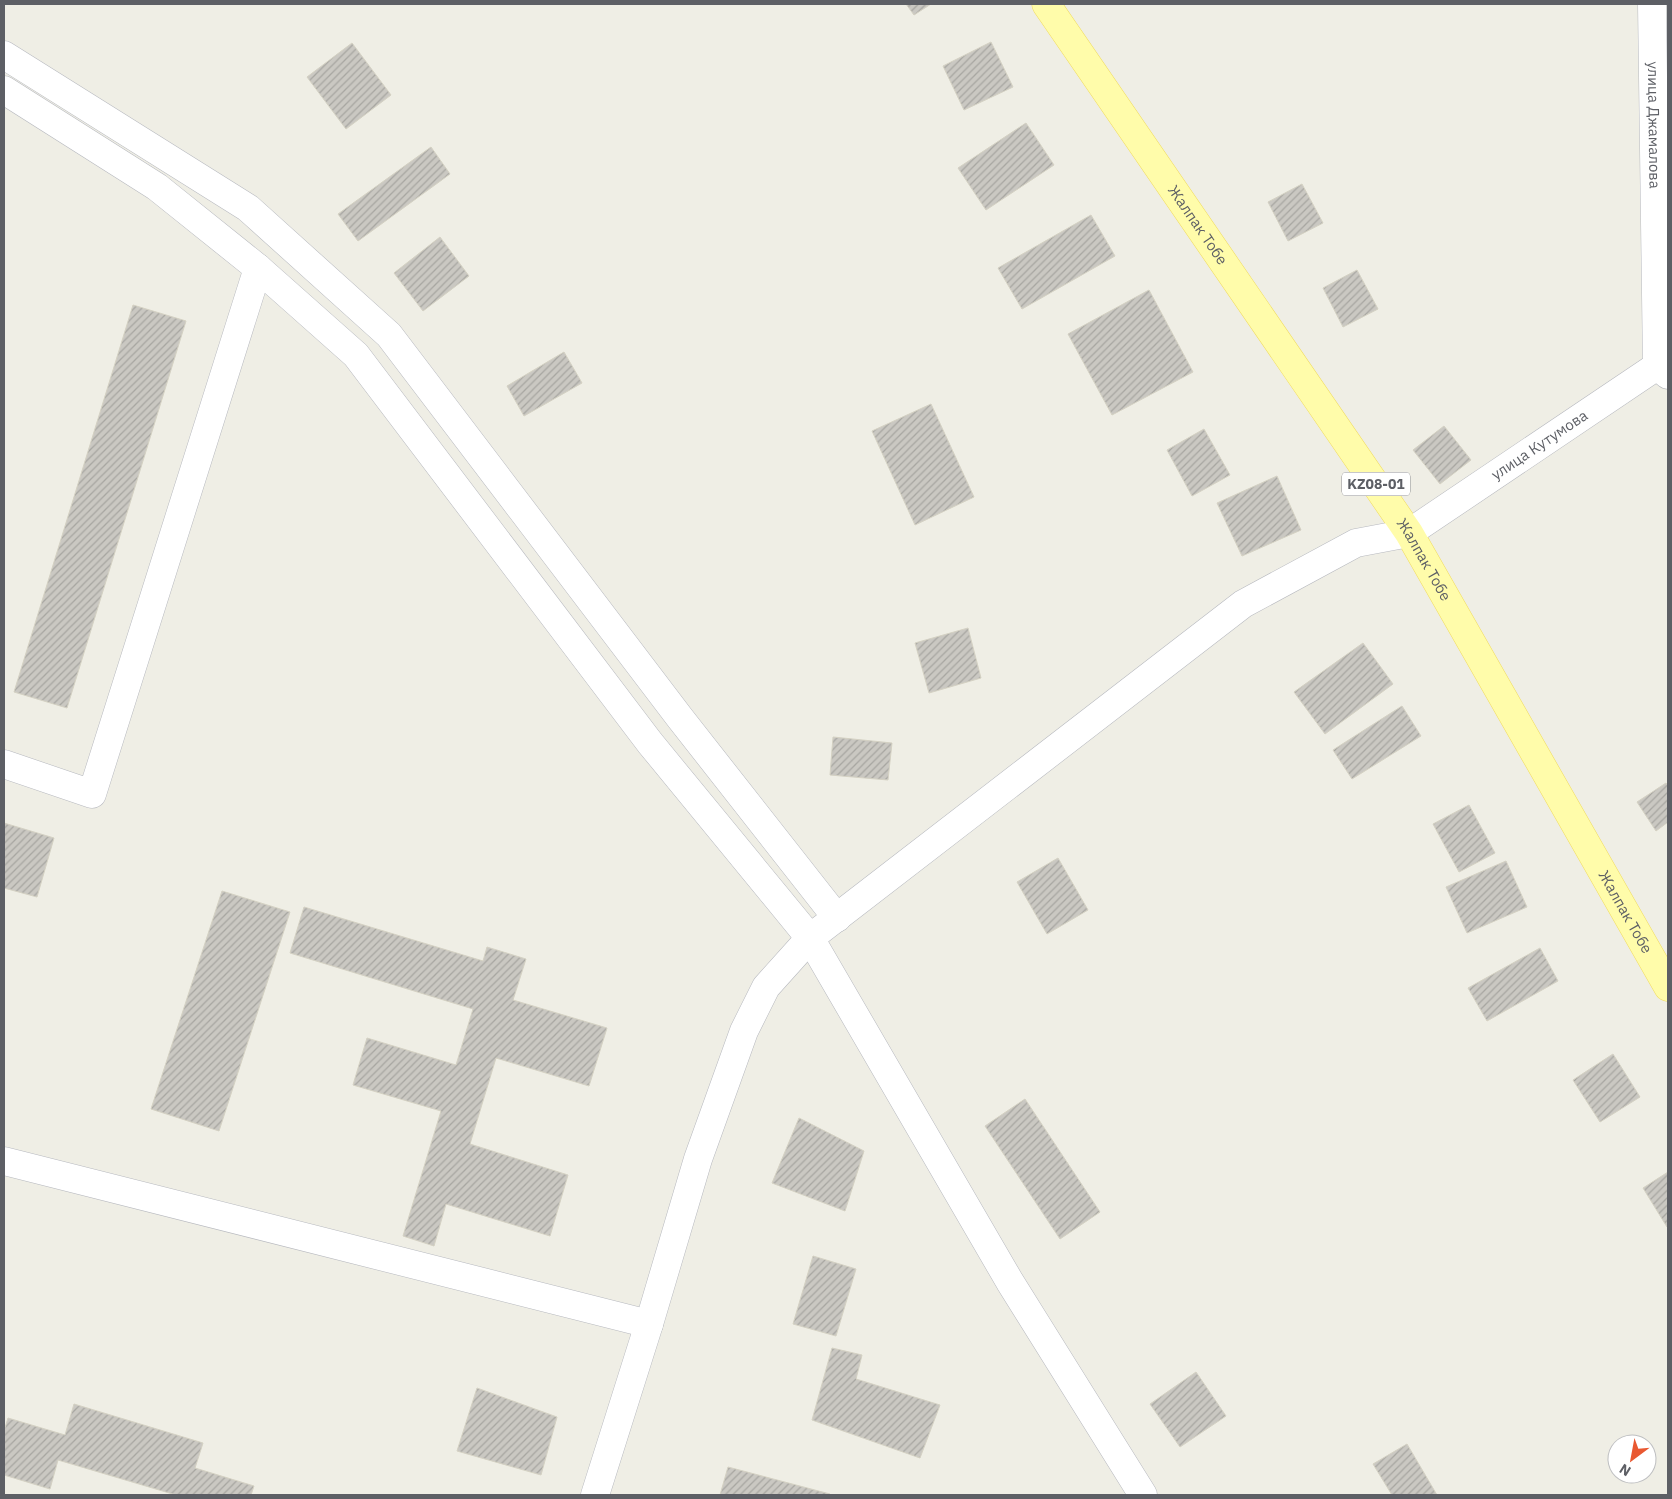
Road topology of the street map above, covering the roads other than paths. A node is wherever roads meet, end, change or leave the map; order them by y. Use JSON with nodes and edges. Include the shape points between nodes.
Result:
{"nodes":[{"id":1,"x":1046,"y":4,"type":"edge"},
{"id":2,"x":1652,"y":4,"type":"edge"},
{"id":3,"x":4,"y":55,"type":"edge"},
{"id":4,"x":4,"y":90,"type":"edge"},
{"id":5,"x":258,"y":268,"type":"junction"},
{"id":6,"x":1663,"y":371,"type":"edge"},
{"id":7,"x":1410,"y":532,"type":"junction"},
{"id":8,"x":4,"y":764,"type":"edge"},
{"id":9,"x":837,"y":918,"type":"junction"},
{"id":10,"x":810,"y":938,"type":"junction"},
{"id":11,"x":1668,"y":987,"type":"edge"},
{"id":12,"x":4,"y":1161,"type":"edge"},
{"id":13,"x":649,"y":1324,"type":"junction"},
{"id":14,"x":595,"y":1495,"type":"edge"},
{"id":15,"x":1143,"y":1495,"type":"edge"}],
"edges":[{"from":1,"to":7,"type":"main road","name":"Жалпак Тобе","number":"KZ08-01"},
{"from":2,"to":6,"type":"street","name":"улица Джамалова"},
{"from":3,"to":9,"type":"street","via":[[248,208],[389,335],[680,718]]},
{"from":4,"to":5,"type":"street","via":[[157,187]]},
{"from":5,"to":8,"type":"street","via":[[92,794]]},
{"from":5,"to":10,"type":"street","via":[[356,355],[650,743]]},
{"from":6,"to":7,"type":"street","name":"улица Кутумова"},
{"from":7,"to":9,"type":"street","via":[[1356,543],[1243,604]]},
{"from":7,"to":11,"type":"main road","name":"Жалпак Тобе","number":"KZ08-01"},
{"from":9,"to":10,"type":"street"},
{"from":10,"to":13,"type":"street","via":[[766,988],[744,1031],[698,1159]]},
{"from":10,"to":15,"type":"street","via":[[1010,1282]]},
{"from":12,"to":13,"type":"street"},
{"from":13,"to":14,"type":"street"}]}
